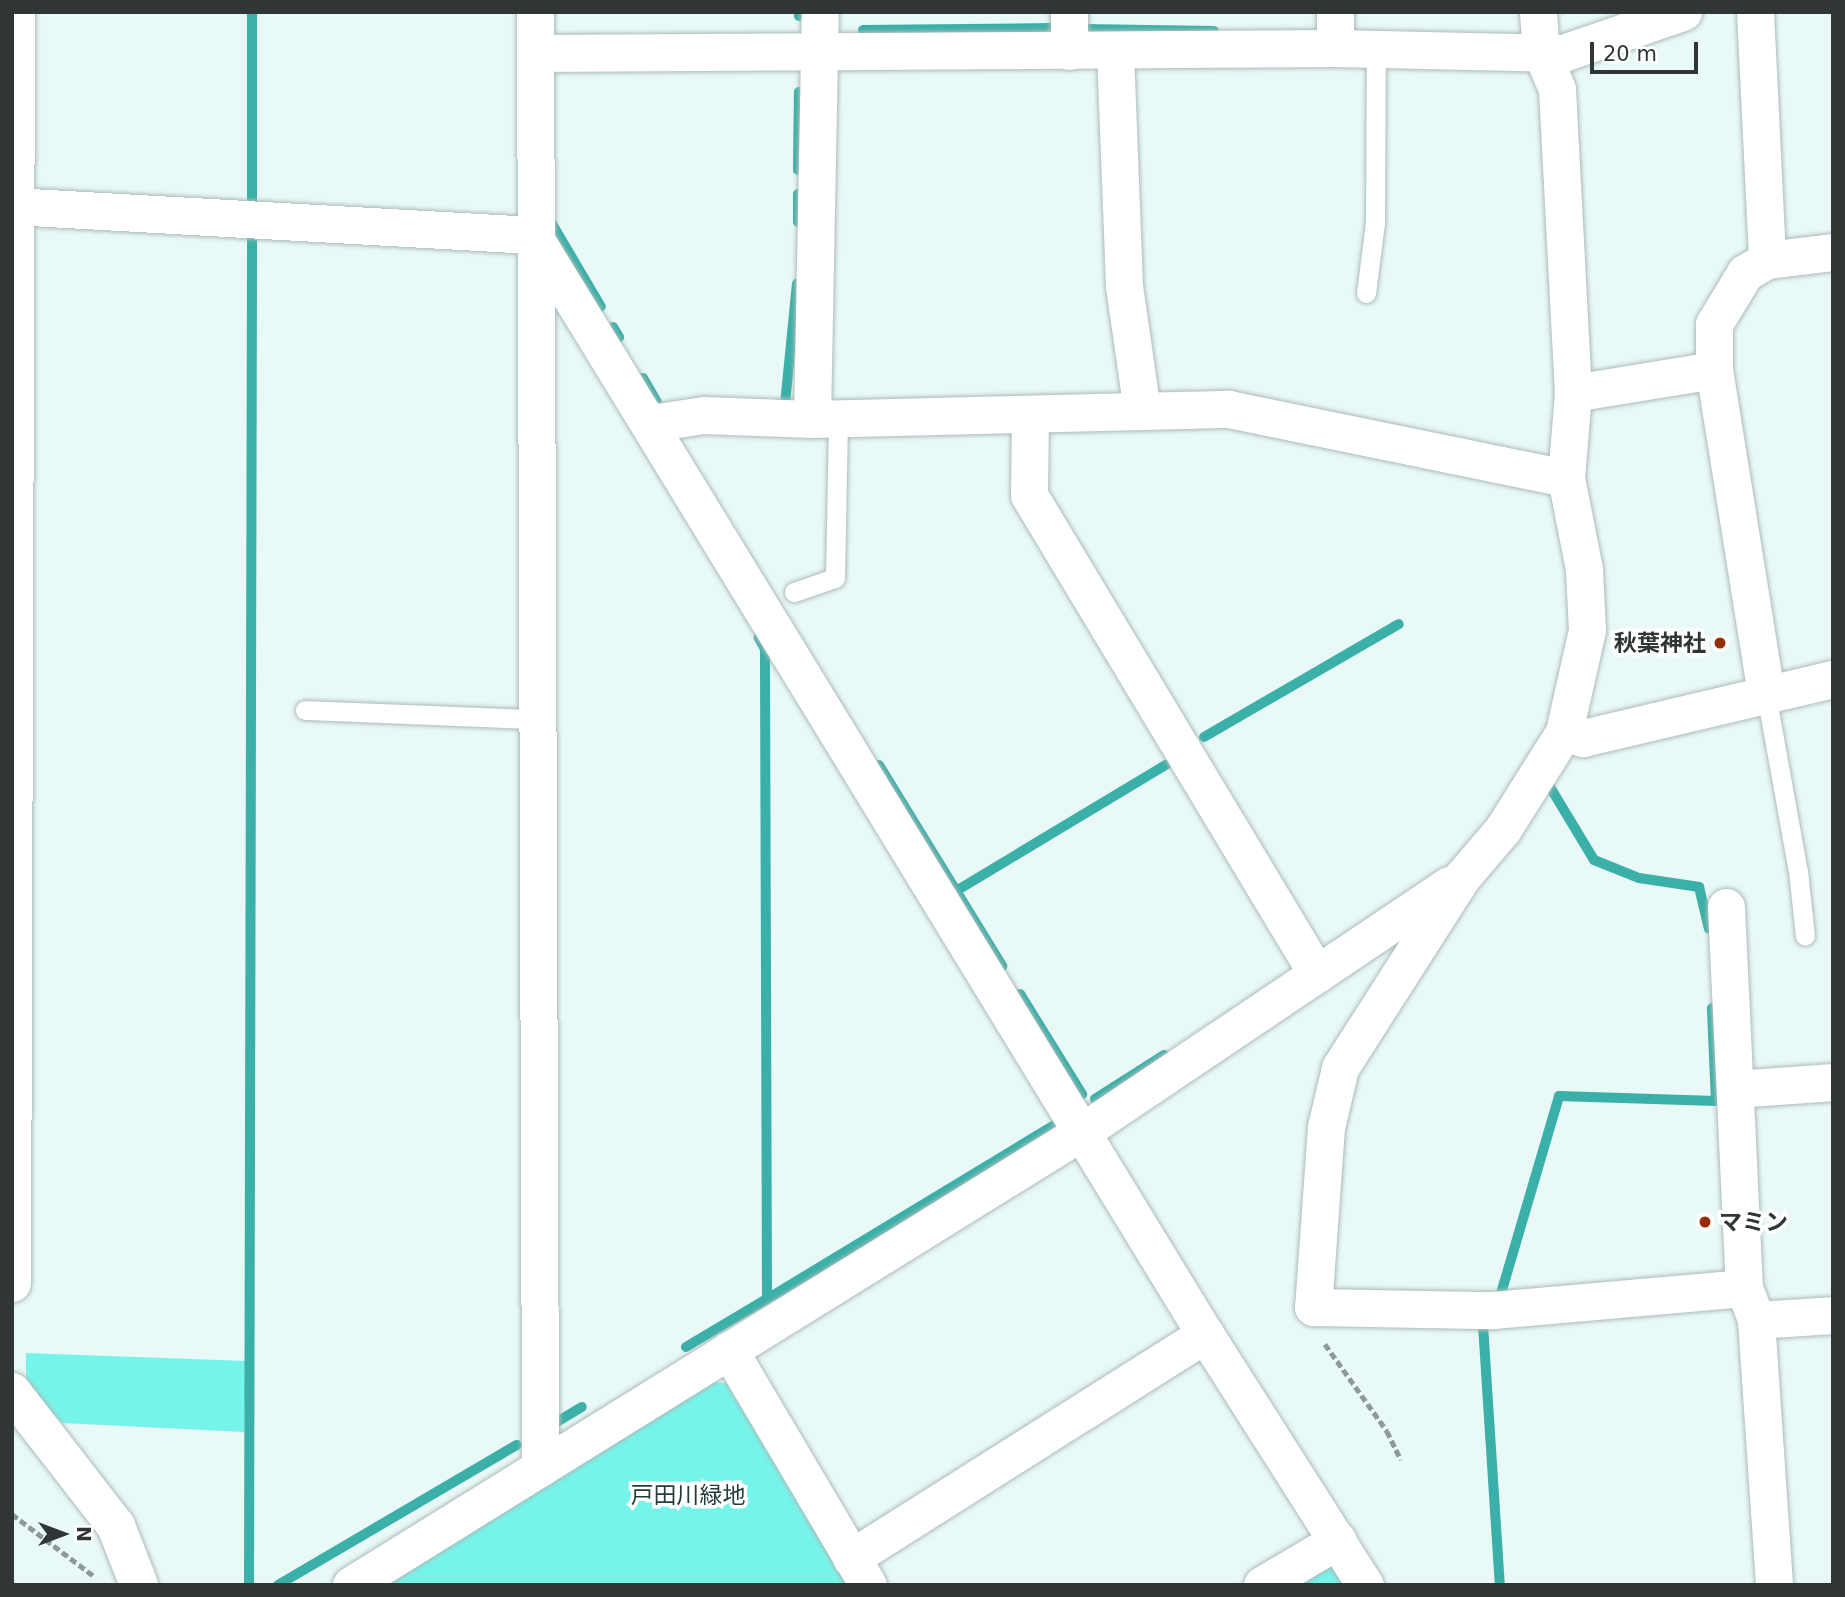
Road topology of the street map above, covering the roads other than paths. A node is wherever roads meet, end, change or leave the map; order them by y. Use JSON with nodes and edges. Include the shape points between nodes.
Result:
{"nodes":[{"id":1,"x":16,"y":12,"type":"edge"},
{"id":2,"x":535,"y":12,"type":"edge"},
{"id":3,"x":820,"y":12,"type":"edge"},
{"id":4,"x":1069,"y":12,"type":"edge"},
{"id":5,"x":1335,"y":12,"type":"edge"},
{"id":6,"x":1538,"y":12,"type":"edge"},
{"id":7,"x":1683,"y":12,"type":"edge"},
{"id":8,"x":1755,"y":12,"type":"edge"},
{"id":9,"x":1335,"y":48,"type":"junction"},
{"id":10,"x":1376,"y":49,"type":"junction"},
{"id":11,"x":1069,"y":51,"type":"junction"},
{"id":12,"x":1115,"y":51,"type":"junction"},
{"id":13,"x":1541,"y":51,"type":"junction"},
{"id":14,"x":535,"y":53,"type":"junction"},
{"id":15,"x":820,"y":54,"type":"junction"},
{"id":16,"x":14,"y":207,"type":"edge"},
{"id":17,"x":533,"y":235,"type":"junction"},
{"id":18,"x":1833,"y":252,"type":"edge"},
{"id":19,"x":1767,"y":260,"type":"junction"},
{"id":20,"x":1366,"y":293,"type":"dead end"},
{"id":21,"x":1714,"y":370,"type":"junction"},
{"id":22,"x":1573,"y":393,"type":"junction"},
{"id":23,"x":1142,"y":411,"type":"junction"},
{"id":24,"x":1030,"y":414,"type":"junction"},
{"id":25,"x":825,"y":418,"type":"junction"},
{"id":26,"x":651,"y":423,"type":"junction"},
{"id":27,"x":1566,"y":478,"type":"junction"},
{"id":28,"x":794,"y":592,"type":"dead end"},
{"id":29,"x":1833,"y":680,"type":"edge"},
{"id":30,"x":1766,"y":694,"type":"junction"},
{"id":31,"x":305,"y":710,"type":"dead end"},
{"id":32,"x":534,"y":719,"type":"junction"},
{"id":33,"x":1563,"y":732,"type":"junction"},
{"id":34,"x":1462,"y":877,"type":"junction"},
{"id":35,"x":1726,"y":907,"type":"dead end"},
{"id":36,"x":1805,"y":936,"type":"dead end"},
{"id":37,"x":1317,"y":974,"type":"junction"},
{"id":38,"x":1833,"y":1082,"type":"edge"},
{"id":39,"x":1736,"y":1089,"type":"junction"},
{"id":40,"x":1083,"y":1131,"type":"junction"},
{"id":41,"x":12,"y":1283,"type":"edge"},
{"id":42,"x":1750,"y":1304,"type":"junction"},
{"id":43,"x":1833,"y":1315,"type":"edge"},
{"id":44,"x":1205,"y":1334,"type":"junction"},
{"id":45,"x":729,"y":1350,"type":"junction"},
{"id":46,"x":12,"y":1392,"type":"edge"},
{"id":47,"x":540,"y":1468,"type":"junction"},
{"id":48,"x":1338,"y":1540,"type":"junction"},
{"id":49,"x":860,"y":1571,"type":"edge"},
{"id":50,"x":139,"y":1585,"type":"edge"},
{"id":51,"x":351,"y":1585,"type":"edge"},
{"id":52,"x":1262,"y":1585,"type":"edge"},
{"id":53,"x":1365,"y":1585,"type":"edge"},
{"id":54,"x":1774,"y":1585,"type":"edge"}],
"edges":[{"from":1,"to":16,"type":"street"},
{"from":2,"to":14,"type":"street"},
{"from":3,"to":15,"type":"street"},
{"from":4,"to":11,"type":"street"},
{"from":5,"to":9,"type":"street"},
{"from":6,"to":13,"type":"street"},
{"from":7,"to":13,"type":"street","via":[[1563,53]]},
{"from":8,"to":19,"type":"street"},
{"from":9,"to":10,"type":"street"},
{"from":9,"to":12,"type":"street"},
{"from":10,"to":13,"type":"street"},
{"from":10,"to":20,"type":"lane","via":[[1375,223]]},
{"from":11,"to":12,"type":"street"},
{"from":11,"to":15,"type":"street"},
{"from":12,"to":23,"type":"street","via":[[1124,286]]},
{"from":13,"to":22,"type":"street","via":[[1557,89]]},
{"from":14,"to":15,"type":"street"},
{"from":14,"to":17,"type":"street"},
{"from":15,"to":25,"type":"street"},
{"from":16,"to":17,"type":"street"},
{"from":16,"to":41,"type":"street"},
{"from":17,"to":26,"type":"street"},
{"from":17,"to":32,"type":"street"},
{"from":18,"to":19,"type":"street"},
{"from":19,"to":21,"type":"street","via":[[1745,273],[1714,324]]},
{"from":21,"to":22,"type":"street"},
{"from":21,"to":30,"type":"street"},
{"from":22,"to":27,"type":"street"},
{"from":23,"to":24,"type":"street"},
{"from":23,"to":27,"type":"street","via":[[1229,409]]},
{"from":24,"to":25,"type":"street"},
{"from":24,"to":37,"type":"street","via":[[1029,495]]},
{"from":25,"to":26,"type":"street","via":[[703,415]]},
{"from":25,"to":28,"type":"lane","via":[[835,578]]},
{"from":26,"to":40,"type":"street"},
{"from":27,"to":33,"type":"street","via":[[1584,569],[1587,630]]},
{"from":29,"to":30,"type":"street"},
{"from":30,"to":33,"type":"street","via":[[1583,738]]},
{"from":30,"to":36,"type":"lane"},
{"from":31,"to":32,"type":"lane"},
{"from":32,"to":47,"type":"street"},
{"from":33,"to":34,"type":"street","via":[[1503,829]]},
{"from":34,"to":37,"type":"street"},
{"from":34,"to":42,"type":"street","via":[[1340,1068],[1326,1127],[1313,1307],[1493,1310]]},
{"from":35,"to":39,"type":"street"},
{"from":37,"to":40,"type":"street"},
{"from":38,"to":39,"type":"street"},
{"from":39,"to":42,"type":"street"},
{"from":40,"to":44,"type":"street"},
{"from":40,"to":45,"type":"street"},
{"from":42,"to":43,"type":"street"},
{"from":42,"to":54,"type":"street"},
{"from":44,"to":48,"type":"street"},
{"from":44,"to":49,"type":"street"},
{"from":45,"to":47,"type":"street"},
{"from":45,"to":49,"type":"street"},
{"from":46,"to":50,"type":"main road","via":[[116,1526]]},
{"from":47,"to":51,"type":"street"},
{"from":48,"to":52,"type":"street"},
{"from":48,"to":53,"type":"street"}]}
